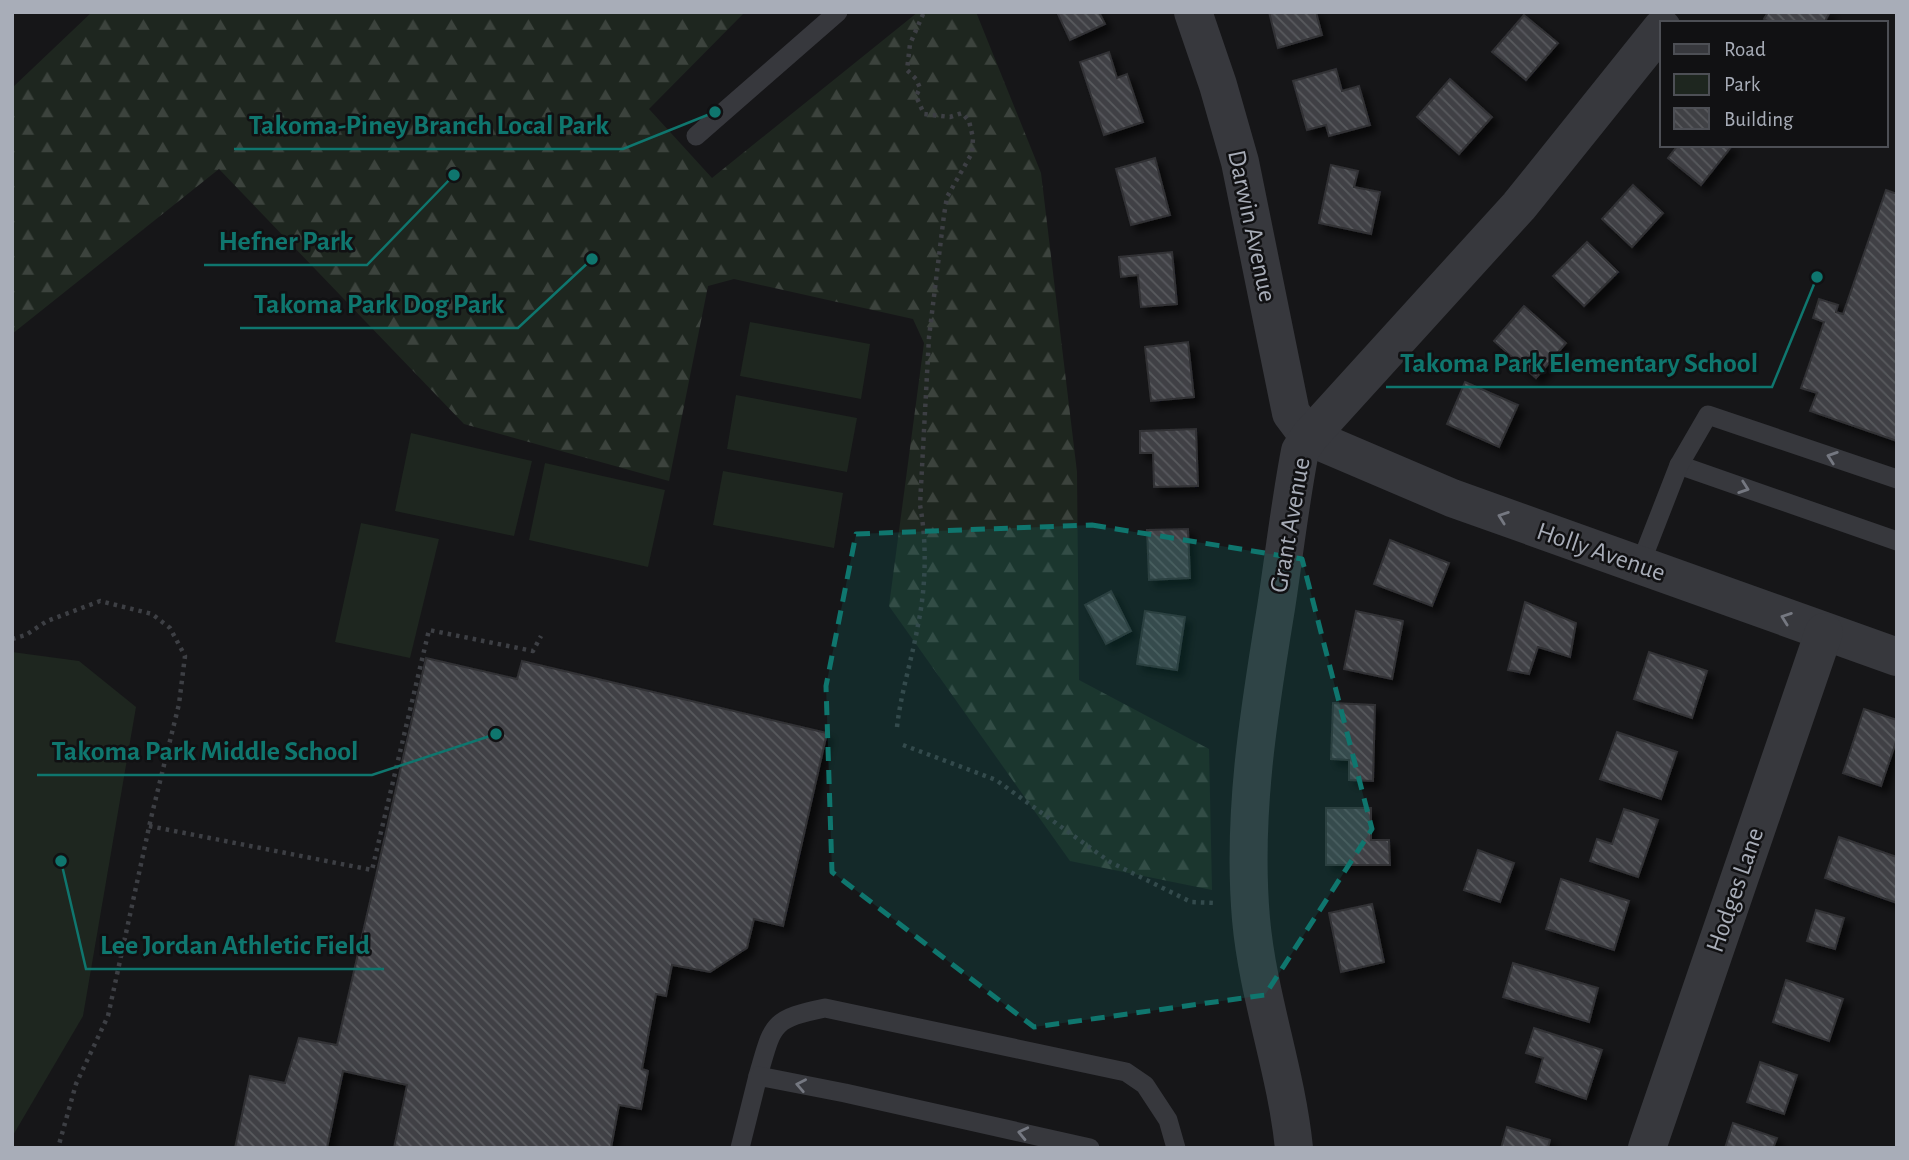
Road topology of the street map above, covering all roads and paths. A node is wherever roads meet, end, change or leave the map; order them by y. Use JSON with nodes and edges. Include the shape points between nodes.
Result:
{"nodes":[{"id":1,"x":838,"y":12,"type":"edge"},
{"id":2,"x":923,"y":12,"type":"edge"},
{"id":3,"x":1193,"y":12,"type":"edge"},
{"id":4,"x":1660,"y":30,"type":"edge"},
{"id":5,"x":696,"y":136,"type":"dead end"},
{"id":6,"x":1309,"y":437,"type":"junction"},
{"id":7,"x":1679,"y":466,"type":"junction"},
{"id":8,"x":1897,"y":479,"type":"edge"},
{"id":9,"x":1897,"y":541,"type":"edge"},
{"id":10,"x":1640,"y":565,"type":"junction"},
{"id":11,"x":1824,"y":632,"type":"junction"},
{"id":12,"x":541,"y":636,"type":"dead end"},
{"id":13,"x":12,"y":639,"type":"edge"},
{"id":14,"x":1897,"y":657,"type":"edge"},
{"id":15,"x":897,"y":727,"type":"dead end"},
{"id":16,"x":903,"y":744,"type":"dead end"},
{"id":17,"x":149,"y":826,"type":"junction"},
{"id":18,"x":1224,"y":904,"type":"dead end"},
{"id":19,"x":758,"y":1076,"type":"junction"},
{"id":20,"x":58,"y":1148,"type":"edge"},
{"id":21,"x":740,"y":1148,"type":"edge"},
{"id":22,"x":1090,"y":1148,"type":"edge"},
{"id":23,"x":1176,"y":1148,"type":"edge"},
{"id":24,"x":1294,"y":1148,"type":"edge"},
{"id":25,"x":1647,"y":1148,"type":"edge"}],
"edges":[{"from":1,"to":5,"type":"lane"},
{"from":2,"to":15,"type":"path","via":[[910,44],[907,70],[920,88],[916,96],[924,114],[950,117],[962,113],[973,138],[972,153],[947,197],[933,297],[920,505],[925,529],[919,623]]},
{"from":3,"to":6,"type":"street","name":"Darwin Avenue","via":[[1240,162],[1291,413]]},
{"from":4,"to":6,"type":"street","name":"Grant Avenue","via":[[1519,206]]},
{"from":10,"to":6,"type":"street","name":"Holly Avenue","one_way":true,"via":[[1452,498]]},
{"from":6,"to":24,"type":"street","name":"Grant Avenue","via":[[1297,468],[1255,733],[1249,826],[1253,933]]},
{"from":8,"to":7,"type":"lane","one_way":true,"via":[[1708,415]]},
{"from":7,"to":9,"type":"lane","one_way":true},
{"from":7,"to":10,"type":"lane"},
{"from":11,"to":10,"type":"street","name":"Holly Avenue","one_way":true},
{"from":11,"to":14,"type":"street","name":"Holly Avenue"},
{"from":11,"to":25,"type":"street","name":"Hodges Lane"},
{"from":12,"to":17,"type":"path","via":[[533,651],[429,630],[372,870]]},
{"from":13,"to":17,"type":"path","via":[[100,601],[152,614],[170,628],[186,656]]},
{"from":16,"to":18,"type":"path","via":[[996,780],[1110,862],[1191,902]]},
{"from":17,"to":20,"type":"path","via":[[108,1016],[76,1084]]},
{"from":19,"to":21,"type":"lane"},
{"from":22,"to":19,"type":"lane","one_way":true},
{"from":19,"to":23,"type":"lane","via":[[771,1031],[793,1014],[825,1008],[1126,1072],[1145,1085],[1168,1120]]}]}
